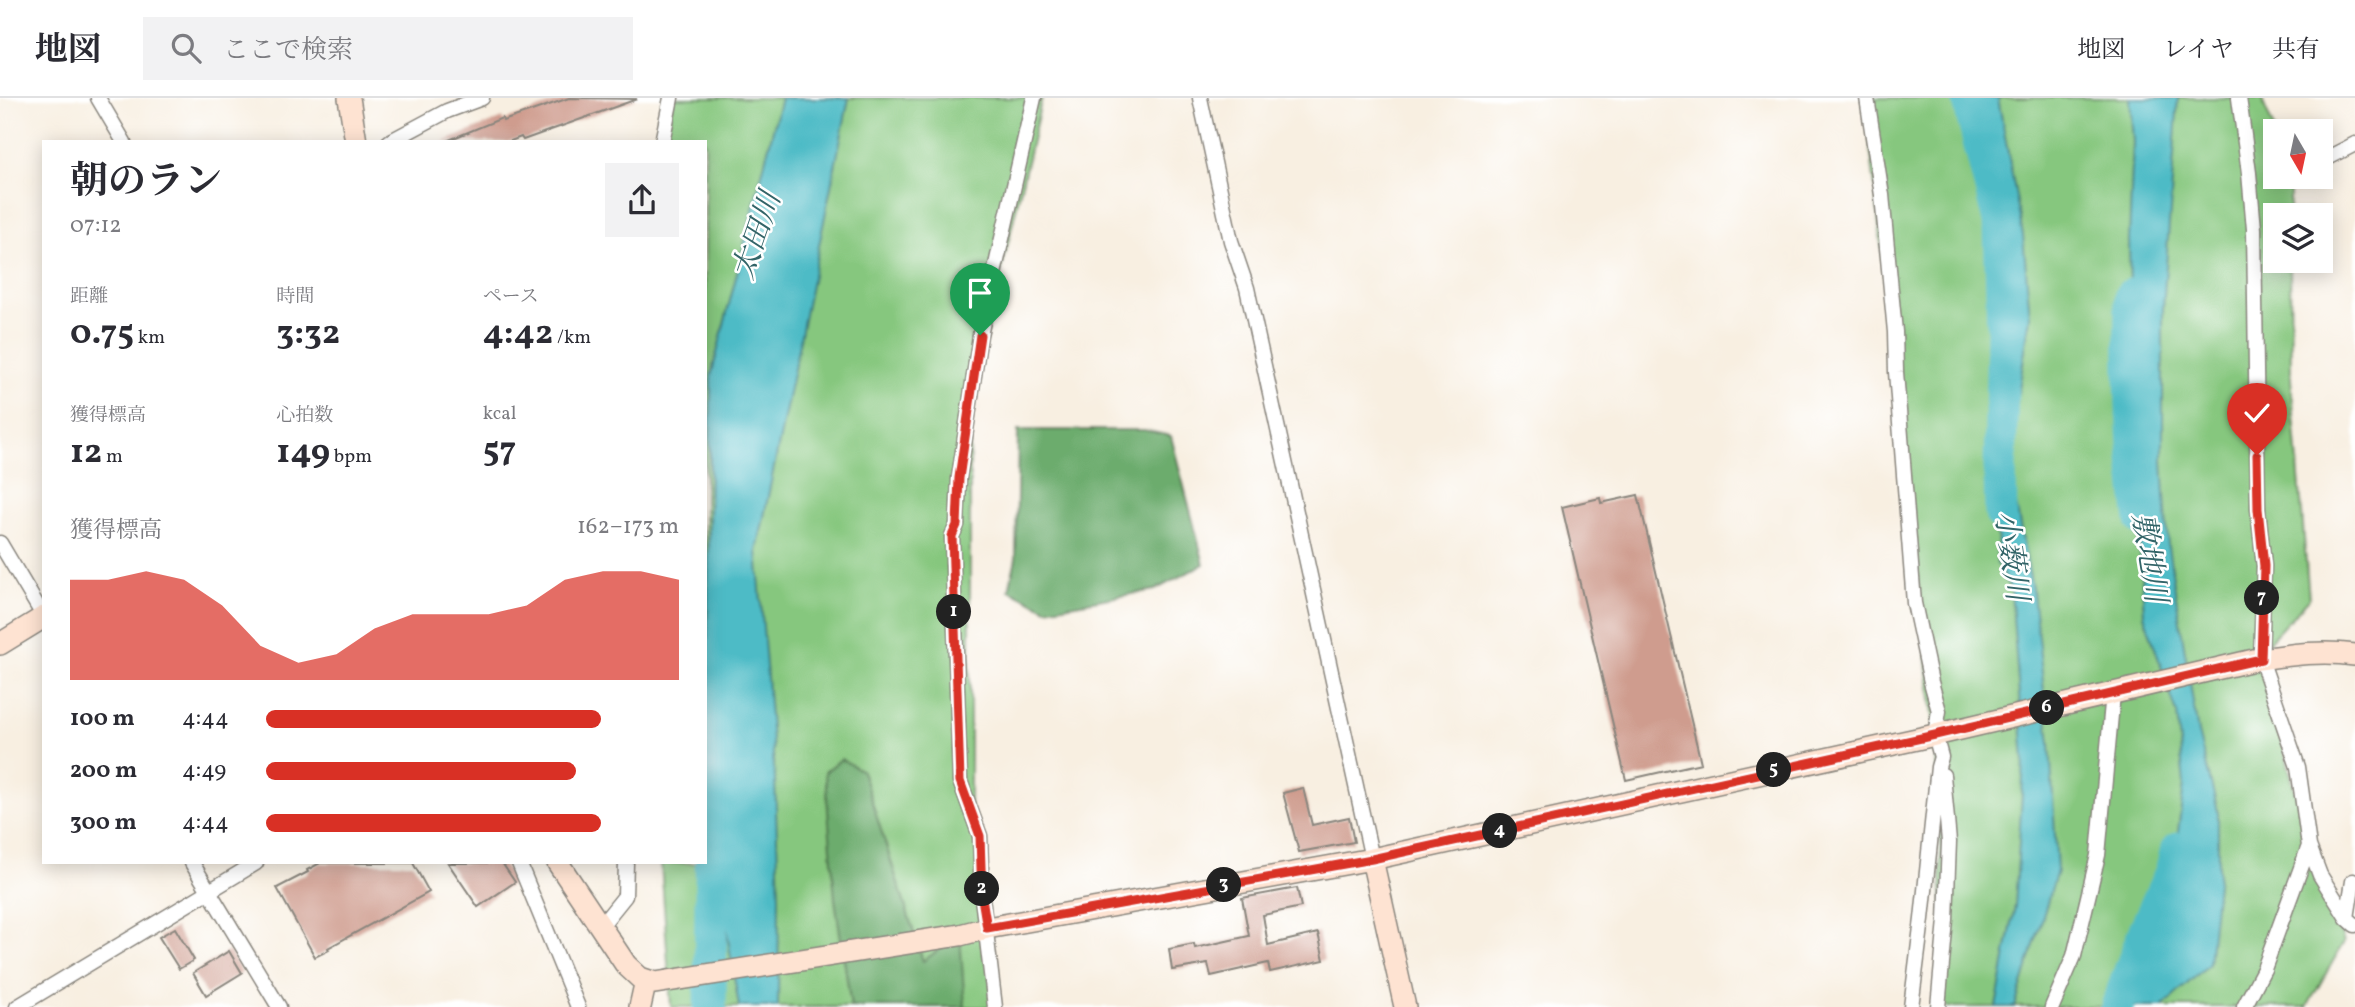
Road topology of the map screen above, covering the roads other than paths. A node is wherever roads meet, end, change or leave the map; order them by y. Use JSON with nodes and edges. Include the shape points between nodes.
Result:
{"nodes":[{"id":1,"x":98,"y":98,"type":"edge"},
{"id":2,"x":349,"y":98,"type":"edge"},
{"id":3,"x":482,"y":98,"type":"edge"},
{"id":4,"x":671,"y":98,"type":"edge"},
{"id":5,"x":1034,"y":98,"type":"edge"},
{"id":6,"x":1200,"y":98,"type":"edge"},
{"id":7,"x":1867,"y":98,"type":"edge"},
{"id":8,"x":2239,"y":98,"type":"edge"},
{"id":9,"x":123,"y":140,"type":"edge"},
{"id":10,"x":356,"y":140,"type":"edge"},
{"id":11,"x":393,"y":140,"type":"edge"},
{"id":12,"x":662,"y":140,"type":"edge"},
{"id":13,"x":2355,"y":144,"type":"edge"},
{"id":14,"x":2333,"y":155,"type":"edge"},
{"id":15,"x":0,"y":543,"type":"edge"},
{"id":16,"x":42,"y":614,"type":"edge"},
{"id":17,"x":42,"y":618,"type":"edge"},
{"id":18,"x":0,"y":644,"type":"edge"},
{"id":19,"x":2355,"y":655,"type":"edge"},
{"id":20,"x":2257,"y":660,"type":"junction"},
{"id":21,"x":2114,"y":692,"type":"junction"},
{"id":22,"x":1935,"y":735,"type":"junction"},
{"id":23,"x":1941,"y":757,"type":"junction"},
{"id":24,"x":2309,"y":846,"type":"junction"},
{"id":25,"x":1372,"y":859,"type":"junction"},
{"id":26,"x":193,"y":864,"type":"edge"},
{"id":27,"x":254,"y":864,"type":"edge"},
{"id":28,"x":519,"y":864,"type":"edge"},
{"id":29,"x":559,"y":864,"type":"edge"},
{"id":30,"x":626,"y":864,"type":"edge"},
{"id":31,"x":2353,"y":881,"type":"dead end"},
{"id":32,"x":209,"y":891,"type":"junction"},
{"id":33,"x":2351,"y":922,"type":"edge"},
{"id":34,"x":600,"y":927,"type":"junction"},
{"id":35,"x":987,"y":928,"type":"junction"},
{"id":36,"x":650,"y":981,"type":"junction"},
{"id":37,"x":17,"y":1007,"type":"edge"},
{"id":38,"x":279,"y":1007,"type":"edge"},
{"id":39,"x":578,"y":1007,"type":"edge"},
{"id":40,"x":640,"y":1007,"type":"edge"},
{"id":41,"x":995,"y":1007,"type":"edge"},
{"id":42,"x":1405,"y":1007,"type":"edge"},
{"id":43,"x":1911,"y":1007,"type":"edge"},
{"id":44,"x":1938,"y":1007,"type":"edge"},
{"id":45,"x":2052,"y":1007,"type":"edge"},
{"id":46,"x":2244,"y":1007,"type":"edge"}],
"edges":[{"from":1,"to":9,"type":"street"},
{"from":2,"to":10,"type":"street"},
{"from":3,"to":11,"type":"street"},
{"from":4,"to":12,"type":"street"},
{"from":5,"to":35,"type":"street","via":[[980,335],[952,536],[960,781],[980,836]]},
{"from":6,"to":25,"type":"street","via":[[1231,241],[1247,288]]},
{"from":7,"to":22,"type":"street","via":[[1881,183],[1895,332],[1914,603],[1939,711]]},
{"from":8,"to":20,"type":"street","via":[[2254,229],[2258,509],[2264,566]]},
{"from":13,"to":14,"type":"street"},
{"from":15,"to":16,"type":"street"},
{"from":17,"to":18,"type":"street"},
{"from":19,"to":20,"type":"street","via":[[2301,652]]},
{"from":20,"to":21,"type":"street"},
{"from":20,"to":24,"type":"street","via":[[2298,767]]},
{"from":21,"to":22,"type":"street"},
{"from":21,"to":45,"type":"street","via":[[2098,855],[2074,956]]},
{"from":22,"to":23,"type":"street"},
{"from":22,"to":25,"type":"street"},
{"from":23,"to":43,"type":"street"},
{"from":23,"to":44,"type":"street","via":[[1949,842]]},
{"from":24,"to":33,"type":"street","via":[[2320,875]]},
{"from":24,"to":46,"type":"street","via":[[2264,969]]},
{"from":25,"to":35,"type":"street"},
{"from":25,"to":42,"type":"street"},
{"from":26,"to":32,"type":"street"},
{"from":27,"to":32,"type":"street"},
{"from":28,"to":39,"type":"street"},
{"from":29,"to":34,"type":"street"},
{"from":30,"to":34,"type":"street","via":[[625,895]]},
{"from":31,"to":33,"type":"street"},
{"from":32,"to":37,"type":"street"},
{"from":32,"to":38,"type":"street"},
{"from":34,"to":36,"type":"street","via":[[626,965]]},
{"from":35,"to":36,"type":"street"},
{"from":35,"to":41,"type":"street"},
{"from":36,"to":40,"type":"street"}]}
